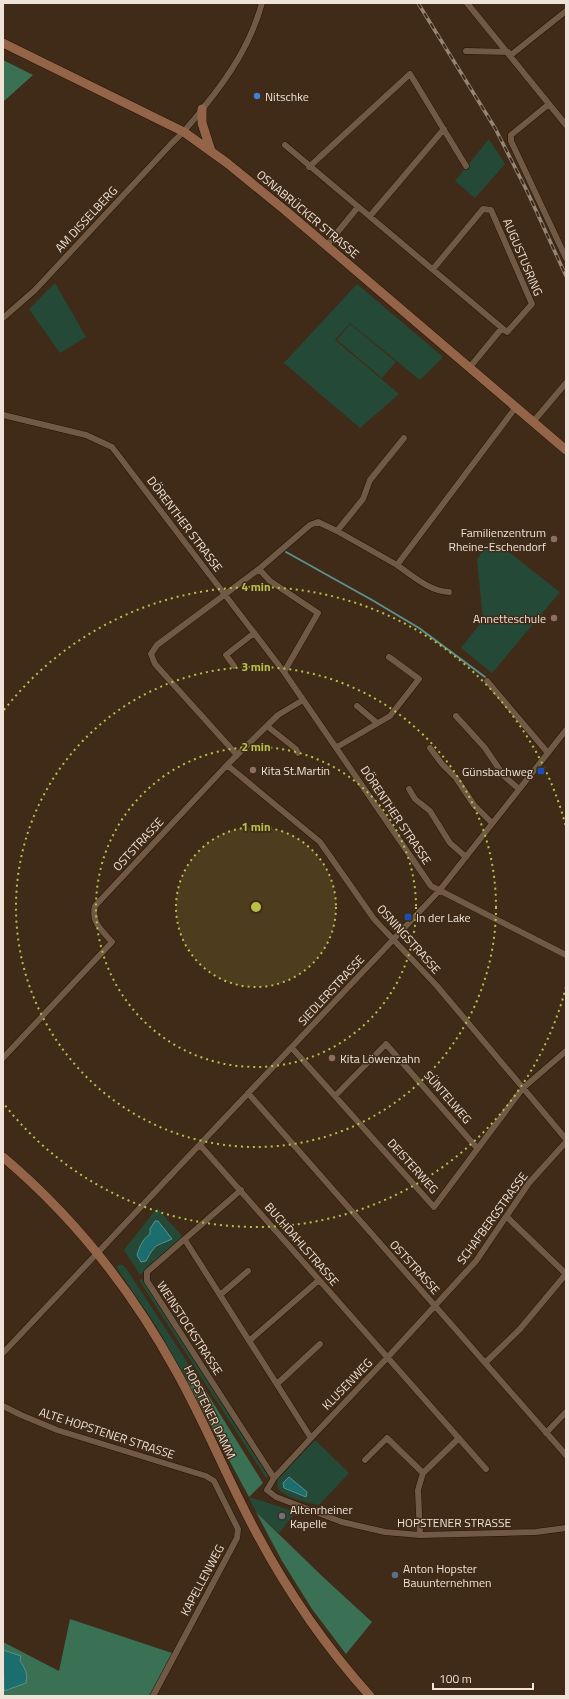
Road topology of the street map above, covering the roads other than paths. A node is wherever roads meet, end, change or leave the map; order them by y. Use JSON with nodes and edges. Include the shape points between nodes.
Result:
{"nodes":[{"id":1,"x":262,"y":3,"type":"edge"},
{"id":2,"x":467,"y":3,"type":"edge"},
{"id":3,"x":566,"y":11,"type":"edge"},
{"id":4,"x":3,"y":42,"type":"edge"},
{"id":5,"x":466,"y":51,"type":"dead end"},
{"id":6,"x":509,"y":54,"type":"junction"},
{"id":7,"x":549,"y":104,"type":"junction"},
{"id":8,"x":202,"y":109,"type":"junction"},
{"id":9,"x":566,"y":125,"type":"edge"},
{"id":10,"x":444,"y":129,"type":"junction"},
{"id":11,"x":184,"y":132,"type":"junction"},
{"id":12,"x":284,"y":145,"type":"dead end"},
{"id":13,"x":211,"y":151,"type":"junction"},
{"id":14,"x":466,"y":166,"type":"dead end"},
{"id":15,"x":310,"y":167,"type":"junction"},
{"id":16,"x":358,"y":207,"type":"junction"},
{"id":17,"x":370,"y":216,"type":"junction"},
{"id":18,"x":327,"y":245,"type":"junction"},
{"id":19,"x":566,"y":258,"type":"edge"},
{"id":20,"x":433,"y":269,"type":"junction"},
{"id":21,"x":3,"y":318,"type":"edge"},
{"id":22,"x":502,"y":328,"type":"junction"},
{"id":23,"x":470,"y":368,"type":"junction"},
{"id":24,"x":566,"y":383,"type":"edge"},
{"id":25,"x":516,"y":407,"type":"junction"},
{"id":26,"x":3,"y":415,"type":"edge"},
{"id":27,"x":533,"y":422,"type":"junction"},
{"id":28,"x":404,"y":438,"type":"dead end"},
{"id":29,"x":566,"y":450,"type":"edge"},
{"id":30,"x":337,"y":531,"type":"junction"},
{"id":31,"x":397,"y":565,"type":"junction"},
{"id":32,"x":259,"y":569,"type":"junction"},
{"id":33,"x":449,"y":592,"type":"dead end"},
{"id":34,"x":224,"y":594,"type":"junction"},
{"id":35,"x":254,"y":633,"type":"junction"},
{"id":36,"x":389,"y":657,"type":"dead end"},
{"id":37,"x":234,"y":666,"type":"dead end"},
{"id":38,"x":284,"y":672,"type":"junction"},
{"id":39,"x":487,"y":681,"type":"dead end"},
{"id":40,"x":303,"y":700,"type":"junction"},
{"id":41,"x":358,"y":706,"type":"dead end"},
{"id":42,"x":456,"y":716,"type":"dead end"},
{"id":43,"x":377,"y":723,"type":"junction"},
{"id":44,"x":267,"y":726,"type":"junction"},
{"id":45,"x":566,"y":730,"type":"edge"},
{"id":46,"x":337,"y":747,"type":"junction"},
{"id":47,"x":430,"y":748,"type":"dead end"},
{"id":48,"x":298,"y":752,"type":"dead end"},
{"id":49,"x":548,"y":753,"type":"junction"},
{"id":50,"x":237,"y":755,"type":"junction"},
{"id":51,"x":227,"y":765,"type":"junction"},
{"id":52,"x":409,"y":789,"type":"dead end"},
{"id":53,"x":519,"y":789,"type":"junction"},
{"id":54,"x":492,"y":824,"type":"junction"},
{"id":55,"x":466,"y":857,"type":"junction"},
{"id":56,"x":439,"y":891,"type":"junction"},
{"id":57,"x":394,"y":940,"type":"junction"},
{"id":58,"x":566,"y":955,"type":"edge"},
{"id":59,"x":292,"y":1048,"type":"junction"},
{"id":60,"x":566,"y":1051,"type":"edge"},
{"id":61,"x":3,"y":1058,"type":"edge"},
{"id":62,"x":523,"y":1088,"type":"junction"},
{"id":63,"x":248,"y":1093,"type":"junction"},
{"id":64,"x":335,"y":1096,"type":"junction"},
{"id":65,"x":566,"y":1140,"type":"edge"},
{"id":66,"x":200,"y":1145,"type":"junction"},
{"id":67,"x":477,"y":1148,"type":"junction"},
{"id":68,"x":3,"y":1157,"type":"edge"},
{"id":69,"x":241,"y":1190,"type":"junction"},
{"id":70,"x":507,"y":1217,"type":"junction"},
{"id":71,"x":185,"y":1240,"type":"junction"},
{"id":72,"x":97,"y":1253,"type":"junction"},
{"id":73,"x":248,"y":1271,"type":"dead end"},
{"id":74,"x":566,"y":1274,"type":"edge"},
{"id":75,"x":319,"y":1280,"type":"junction"},
{"id":76,"x":220,"y":1295,"type":"junction"},
{"id":77,"x":436,"y":1306,"type":"junction"},
{"id":78,"x":249,"y":1341,"type":"junction"},
{"id":79,"x":320,"y":1344,"type":"dead end"},
{"id":80,"x":3,"y":1353,"type":"edge"},
{"id":81,"x":387,"y":1358,"type":"junction"},
{"id":82,"x":486,"y":1363,"type":"junction"},
{"id":83,"x":277,"y":1384,"type":"junction"},
{"id":84,"x":3,"y":1406,"type":"edge"},
{"id":85,"x":566,"y":1412,"type":"edge"},
{"id":86,"x":546,"y":1433,"type":"junction"},
{"id":87,"x":311,"y":1438,"type":"junction"},
{"id":88,"x":459,"y":1438,"type":"junction"},
{"id":89,"x":566,"y":1455,"type":"edge"},
{"id":90,"x":365,"y":1460,"type":"dead end"},
{"id":91,"x":486,"y":1469,"type":"dead end"},
{"id":92,"x":423,"y":1473,"type":"junction"},
{"id":93,"x":206,"y":1476,"type":"joint"},
{"id":94,"x":274,"y":1478,"type":"junction"},
{"id":95,"x":566,"y":1528,"type":"edge"},
{"id":96,"x":420,"y":1535,"type":"junction"},
{"id":97,"x":153,"y":1696,"type":"edge"},
{"id":98,"x":370,"y":1696,"type":"edge"}],
"edges":[{"from":1,"to":8,"type":"street","name":"AM DISSELBERG","via":[[244,49],[226,79]]},
{"from":2,"to":6,"type":"street"},
{"from":3,"to":6,"type":"street"},
{"from":4,"to":11,"type":"main road","name":"OSNABRÜCKER STRASSE"},
{"from":5,"to":6,"type":"street"},
{"from":6,"to":7,"type":"street"},
{"from":7,"to":9,"type":"street"},
{"from":7,"to":19,"type":"street","via":[[511,134],[511,141]]},
{"from":8,"to":11,"type":"street","name":"AM DISSELBERG"},
{"from":8,"to":13,"type":"main road","via":[[202,123]]},
{"from":10,"to":14,"type":"street"},
{"from":10,"to":15,"type":"street","via":[[410,74]]},
{"from":10,"to":17,"type":"street"},
{"from":11,"to":13,"type":"main road","name":"OSNABRÜCKER STRASSE"},
{"from":11,"to":21,"type":"street","name":"AM DISSELBERG","via":[[35,290]]},
{"from":12,"to":15,"type":"street"},
{"from":13,"to":18,"type":"main road","name":"OSNABRÜCKER STRASSE"},
{"from":15,"to":16,"type":"street"},
{"from":16,"to":17,"type":"street"},
{"from":16,"to":18,"type":"street"},
{"from":17,"to":20,"type":"street"},
{"from":18,"to":23,"type":"main road","name":"OSNABRÜCKER STRASSE"},
{"from":20,"to":22,"type":"street"},
{"from":20,"to":22,"type":"street","name":"AUGUSTUSRING","via":[[483,209],[491,210],[532,304],[507,332]]},
{"from":22,"to":23,"type":"street","name":"AUGUSTUSRING"},
{"from":23,"to":25,"type":"main road","name":"OSNABRÜCKER STRASSE"},
{"from":24,"to":27,"type":"street"},
{"from":25,"to":27,"type":"main road","name":"OSNABRÜCKER STRASSE"},
{"from":25,"to":31,"type":"street"},
{"from":26,"to":34,"type":"street","name":"DÖRENTHER STRASSE","via":[[86,434],[112,447]]},
{"from":27,"to":29,"type":"main road","name":"OSNABRÜCKER STRASSE"},
{"from":28,"to":30,"type":"street","via":[[370,480],[363,499]]},
{"from":30,"to":31,"type":"street"},
{"from":30,"to":32,"type":"street","via":[[318,522],[310,525]]},
{"from":31,"to":33,"type":"street","via":[[438,592]]},
{"from":32,"to":34,"type":"street"},
{"from":32,"to":38,"type":"street","via":[[270,581],[318,613]]},
{"from":34,"to":35,"type":"street","name":"DÖRENTHER STRASSE"},
{"from":34,"to":50,"type":"street","via":[[157,645],[151,654],[155,664]]},
{"from":35,"to":37,"type":"street","via":[[226,655]]},
{"from":35,"to":38,"type":"street","name":"DÖRENTHER STRASSE"},
{"from":36,"to":43,"type":"street","via":[[419,679],[390,716]]},
{"from":38,"to":40,"type":"street","name":"DÖRENTHER STRASSE"},
{"from":39,"to":49,"type":"street"},
{"from":40,"to":44,"type":"street","name":"OSTSTRASSE","via":[[278,715]]},
{"from":40,"to":46,"type":"street","name":"DÖRENTHER STRASSE"},
{"from":41,"to":43,"type":"street"},
{"from":42,"to":53,"type":"street","via":[[485,748],[504,776]]},
{"from":43,"to":46,"type":"street"},
{"from":44,"to":48,"type":"street"},
{"from":44,"to":50,"type":"street","name":"OSTSTRASSE"},
{"from":45,"to":49,"type":"street","name":"SIEDLERSTRASSE"},
{"from":46,"to":56,"type":"street","name":"DÖRENTHER STRASSE","via":[[425,879]]},
{"from":47,"to":54,"type":"street"},
{"from":49,"to":53,"type":"street","name":"SIEDLERSTRASSE"},
{"from":50,"to":51,"type":"street","name":"OSTSTRASSE"},
{"from":51,"to":57,"type":"street","name":"OSNINGSTRASSE","via":[[320,842],[374,919]]},
{"from":51,"to":61,"type":"street","name":"OSTSTRASSE","via":[[96,906],[93,914],[95,921],[112,942]]},
{"from":52,"to":55,"type":"street","via":[[415,799],[430,811],[450,843]]},
{"from":53,"to":54,"type":"street","name":"SIEDLERSTRASSE"},
{"from":54,"to":55,"type":"street","name":"SIEDLERSTRASSE"},
{"from":55,"to":56,"type":"street","name":"SIEDLERSTRASSE"},
{"from":56,"to":57,"type":"street","name":"SIEDLERSTRASSE"},
{"from":56,"to":58,"type":"street","name":"DÖRENTHER STRASSE"},
{"from":57,"to":59,"type":"street","name":"SIEDLERSTRASSE"},
{"from":57,"to":62,"type":"street","name":"OSNINGSTRASSE","via":[[437,986]]},
{"from":59,"to":63,"type":"street","name":"SIEDLERSTRASSE"},
{"from":59,"to":64,"type":"street","name":"DEISTERWEG"},
{"from":60,"to":62,"type":"street","name":"DEISTERWEG"},
{"from":62,"to":65,"type":"street","name":"OSNINGSTRASSE"},
{"from":62,"to":67,"type":"street","name":"DEISTERWEG"},
{"from":63,"to":66,"type":"street","name":"SIEDLERSTRASSE"},
{"from":63,"to":77,"type":"street","name":"OSTSTRASSE"},
{"from":64,"to":67,"type":"street","name":"SÜNTELWEG","via":[[386,1044]]},
{"from":64,"to":67,"type":"street","name":"DEISTERWEG","via":[[434,1207]]},
{"from":65,"to":70,"type":"street","name":"SCHAFBERGSTRASSE","via":[[529,1183]]},
{"from":66,"to":69,"type":"street","name":"BUCHDAHLSTRASSE"},
{"from":66,"to":72,"type":"street","name":"SIEDLERSTRASSE"},
{"from":68,"to":72,"type":"main road","name":"HOPSTENER DAMM","via":[[38,1189]]},
{"from":69,"to":71,"type":"street","name":"WEINSTOCKSTRASSE"},
{"from":69,"to":75,"type":"street","name":"BUCHDAHLSTRASSE"},
{"from":70,"to":74,"type":"street"},
{"from":70,"to":77,"type":"street","name":"SCHAFBERGSTRASSE","via":[[476,1261]]},
{"from":71,"to":76,"type":"street"},
{"from":71,"to":94,"type":"street","name":"WEINSTOCKSTRASSE","via":[[147,1272],[147,1281]]},
{"from":72,"to":80,"type":"street","name":"SIEDLERSTRASSE"},
{"from":72,"to":98,"type":"main road","name":"HOPSTENER DAMM","via":[[141,1314],[177,1372],[236,1494],[282,1580],[311,1624]]},
{"from":73,"to":76,"type":"street"},
{"from":74,"to":82,"type":"street","via":[[520,1329]]},
{"from":75,"to":78,"type":"street"},
{"from":75,"to":81,"type":"street","name":"BUCHDAHLSTRASSE"},
{"from":76,"to":78,"type":"street"},
{"from":77,"to":81,"type":"street","name":"KLUSENWEG"},
{"from":77,"to":82,"type":"street","name":"OSTSTRASSE"},
{"from":78,"to":83,"type":"street"},
{"from":79,"to":83,"type":"street"},
{"from":81,"to":87,"type":"street","name":"KLUSENWEG"},
{"from":81,"to":88,"type":"street","name":"BUCHDAHLSTRASSE"},
{"from":82,"to":86,"type":"street","name":"OSTSTRASSE"},
{"from":83,"to":87,"type":"street"},
{"from":84,"to":93,"type":"street","name":"ALTE HOPSTENER STRASSE","via":[[57,1430]]},
{"from":85,"to":86,"type":"street"},
{"from":86,"to":89,"type":"street","name":"OSTSTRASSE"},
{"from":87,"to":94,"type":"street","name":"KLUSENWEG"},
{"from":88,"to":91,"type":"street","name":"BUCHDAHLSTRASSE"},
{"from":88,"to":92,"type":"street"},
{"from":90,"to":92,"type":"street","via":[[387,1438]]},
{"from":92,"to":96,"type":"street","via":[[418,1490]]},
{"from":93,"to":97,"type":"street","name":"KAPELLENWEG","via":[[214,1481],[238,1529],[238,1538]]},
{"from":94,"to":96,"type":"street","name":"HOPSTENER STRASSE","via":[[267,1490],[276,1497],[342,1522],[385,1532]]},
{"from":95,"to":96,"type":"street","name":"HOPSTENER STRASSE","via":[[536,1532]]}]}
